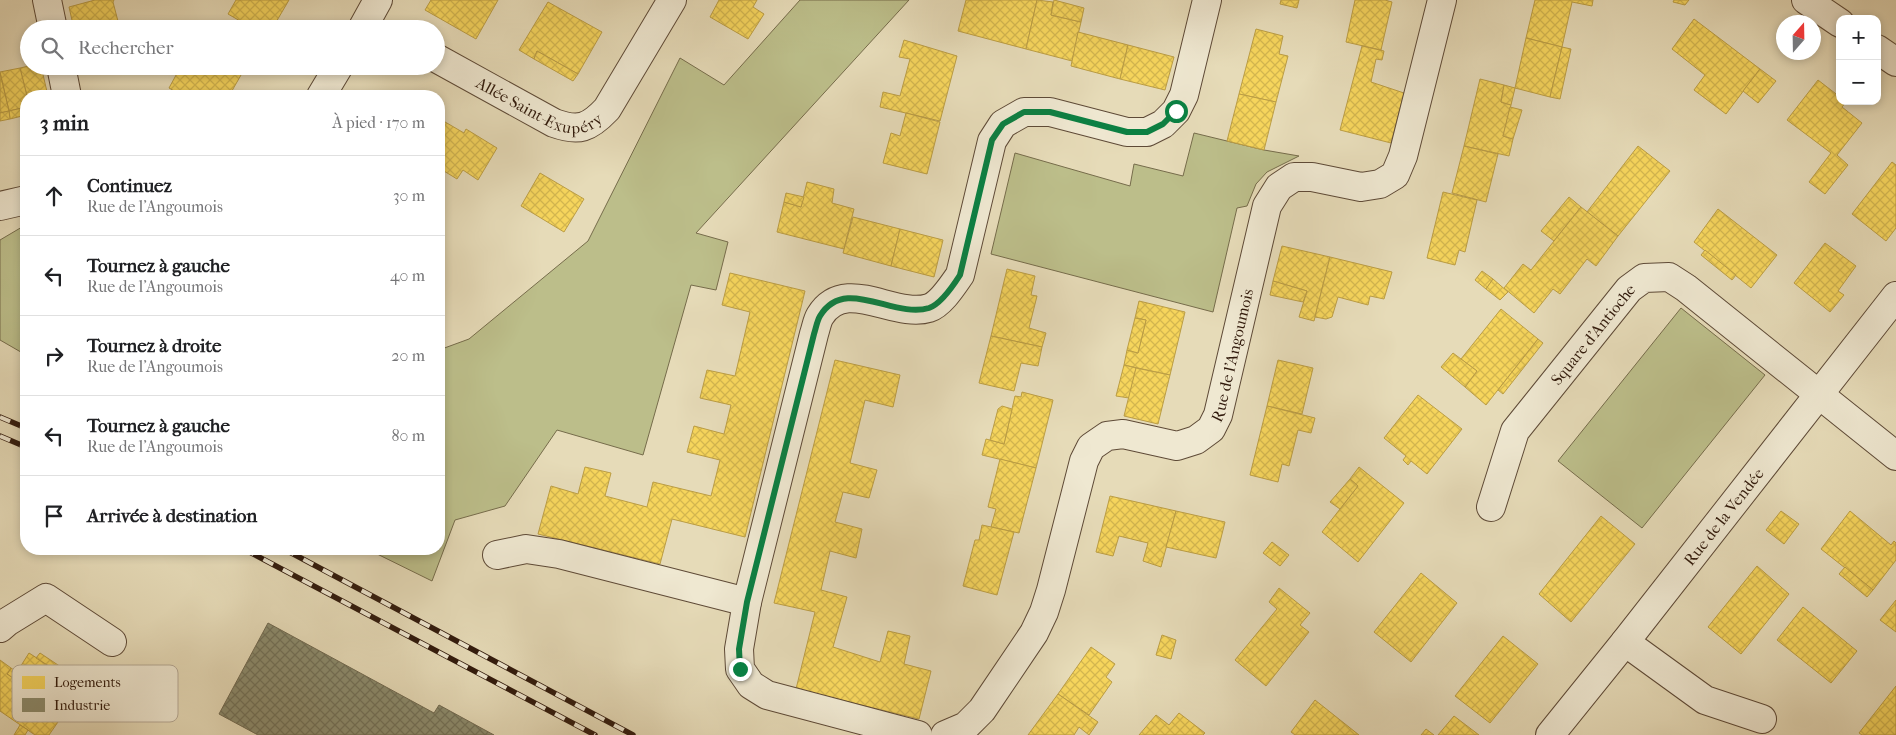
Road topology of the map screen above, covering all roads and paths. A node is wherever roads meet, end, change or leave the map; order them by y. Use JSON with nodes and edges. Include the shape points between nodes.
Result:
{"nodes":[{"id":1,"x":47,"y":0,"type":"edge"},
{"id":2,"x":672,"y":0,"type":"edge"},
{"id":3,"x":1207,"y":0,"type":"edge"},
{"id":4,"x":1442,"y":0,"type":"edge"},
{"id":5,"x":1806,"y":0,"type":"edge"},
{"id":6,"x":51,"y":20,"type":"edge"},
{"id":7,"x":1836,"y":21,"type":"edge"},
{"id":8,"x":1881,"y":52,"type":"edge"},
{"id":9,"x":1896,"y":62,"type":"edge"},
{"id":10,"x":445,"y":63,"type":"edge"},
{"id":11,"x":63,"y":75,"type":"edge"},
{"id":12,"x":334,"y":75,"type":"edge"},
{"id":13,"x":67,"y":90,"type":"edge"},
{"id":14,"x":325,"y":90,"type":"edge"},
{"id":15,"x":20,"y":201,"type":"edge"},
{"id":16,"x":0,"y":206,"type":"edge"},
{"id":17,"x":1896,"y":296,"type":"edge"},
{"id":18,"x":1820,"y":396,"type":"junction"},
{"id":19,"x":1896,"y":456,"type":"edge"},
{"id":20,"x":1492,"y":508,"type":"dead end"},
{"id":21,"x":497,"y":555,"type":"dead end"},
{"id":22,"x":747,"y":602,"type":"junction"},
{"id":23,"x":0,"y":628,"type":"edge"},
{"id":24,"x":112,"y":642,"type":"dead end"},
{"id":25,"x":1625,"y":642,"type":"junction"},
{"id":26,"x":1762,"y":719,"type":"dead end"},
{"id":27,"x":918,"y":735,"type":"edge"},
{"id":28,"x":945,"y":735,"type":"edge"},
{"id":29,"x":1550,"y":735,"type":"edge"}],
"edges":[{"from":1,"to":6,"type":"street"},
{"from":2,"to":10,"type":"street","name":"Allée Saint-Exupéry","via":[[607,109],[584,126],[569,128],[554,124]]},
{"from":3,"to":22,"type":"street","via":[[1184,95],[1176,111],[1163,124],[1147,132],[1127,132],[1050,112],[1024,112],[1003,124],[992,140],[960,275],[949,292],[930,308],[909,311],[847,298],[828,306],[820,316]]},
{"from":4,"to":28,"type":"street","name":"Rue de l'Angoumois","via":[[1403,156],[1395,174],[1380,184],[1361,187],[1312,177],[1294,178],[1279,187],[1267,206],[1218,415],[1211,429],[1196,440],[1177,446],[1123,434],[1107,436],[1091,447],[1084,460],[1051,590],[1034,632],[982,710],[966,726]]},
{"from":5,"to":7,"type":"street"},
{"from":8,"to":9,"type":"street"},
{"from":11,"to":13,"type":"street"},
{"from":12,"to":14,"type":"street"},
{"from":15,"to":16,"type":"street"},
{"from":17,"to":18,"type":"street","name":"Rue de la Vendée"},
{"from":18,"to":19,"type":"street","name":"Square d'Antioche"},
{"from":18,"to":20,"type":"street","name":"Square d'Antioche","via":[[1686,288],[1669,277],[1644,278],[1629,289],[1515,431]]},
{"from":18,"to":25,"type":"street","name":"Rue de la Vendée"},
{"from":21,"to":22,"type":"street","via":[[526,549],[559,554]]},
{"from":22,"to":27,"type":"street","via":[[739,649],[740,669],[752,685],[767,695]]},
{"from":23,"to":24,"type":"street","via":[[46,598]]},
{"from":25,"to":26,"type":"street","via":[[1705,700]]},
{"from":25,"to":29,"type":"street","name":"Rue de la Vendée"}]}
